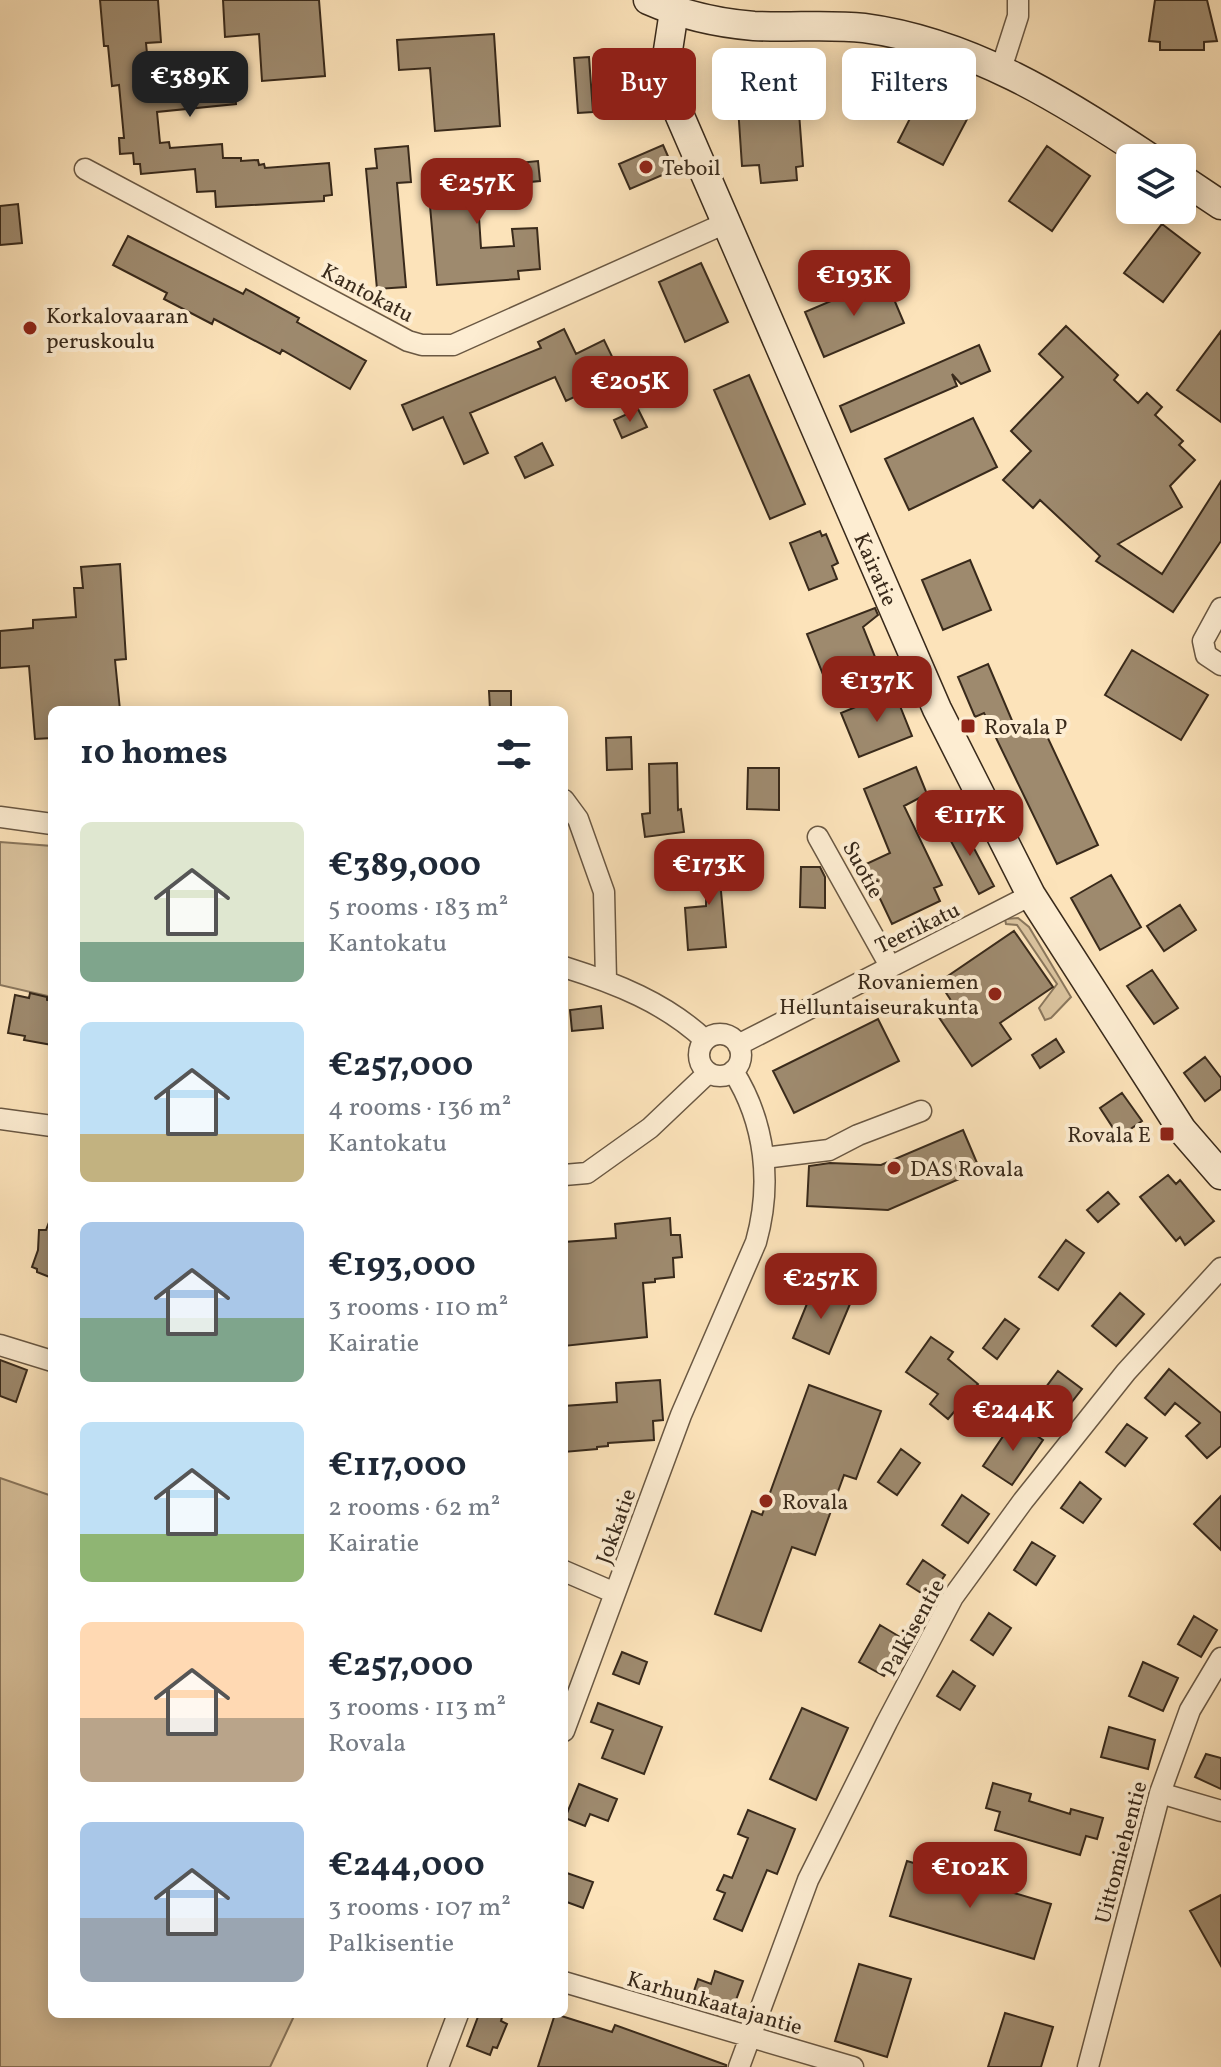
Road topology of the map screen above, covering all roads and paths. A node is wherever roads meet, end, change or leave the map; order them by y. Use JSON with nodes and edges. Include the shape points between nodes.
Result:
{"nodes":[{"id":1,"x":1018,"y":0,"type":"edge"},
{"id":2,"x":661,"y":6,"type":"edge"},
{"id":3,"x":1001,"y":69,"type":"junction"},
{"id":4,"x":1127,"y":144,"type":"edge"},
{"id":5,"x":85,"y":169,"type":"dead end"},
{"id":6,"x":1196,"y":188,"type":"edge"},
{"id":7,"x":1221,"y":205,"type":"edge"},
{"id":8,"x":728,"y":222,"type":"junction"},
{"id":9,"x":1221,"y":608,"type":"edge"},
{"id":10,"x":1221,"y":665,"type":"edge"},
{"id":11,"x":568,"y":805,"type":"edge"},
{"id":12,"x":0,"y":817,"type":"edge"},
{"id":13,"x":48,"y":823,"type":"edge"},
{"id":14,"x":818,"y":837,"type":"dead end"},
{"id":15,"x":1031,"y":895,"type":"junction"},
{"id":16,"x":890,"y":966,"type":"junction"},
{"id":17,"x":568,"y":968,"type":"edge"},
{"id":18,"x":606,"y":980,"type":"junction"},
{"id":19,"x":705,"y":1040,"type":"junction"},
{"id":20,"x":738,"y":1045,"type":"junction"},
{"id":21,"x":733,"y":1071,"type":"junction"},
{"id":22,"x":708,"y":1073,"type":"junction"},
{"id":23,"x":921,"y":1111,"type":"dead end"},
{"id":24,"x":0,"y":1119,"type":"edge"},
{"id":25,"x":48,"y":1125,"type":"edge"},
{"id":26,"x":764,"y":1158,"type":"junction"},
{"id":27,"x":568,"y":1175,"type":"edge"},
{"id":28,"x":1221,"y":1175,"type":"edge"},
{"id":29,"x":1221,"y":1268,"type":"edge"},
{"id":30,"x":0,"y":1345,"type":"edge"},
{"id":31,"x":48,"y":1360,"type":"edge"},
{"id":32,"x":568,"y":1573,"type":"edge"},
{"id":33,"x":615,"y":1593,"type":"junction"},
{"id":34,"x":1221,"y":1658,"type":"edge"},
{"id":35,"x":568,"y":1720,"type":"edge"},
{"id":36,"x":1160,"y":1793,"type":"junction"},
{"id":37,"x":1221,"y":1811,"type":"edge"},
{"id":38,"x":568,"y":1983,"type":"edge"},
{"id":39,"x":456,"y":2018,"type":"edge"},
{"id":40,"x":750,"y":2037,"type":"junction"},
{"id":41,"x":438,"y":2067,"type":"edge"},
{"id":42,"x":739,"y":2067,"type":"edge"},
{"id":43,"x":853,"y":2067,"type":"edge"},
{"id":44,"x":1088,"y":2067,"type":"edge"}],
"edges":[{"from":1,"to":3,"type":"street"},
{"from":2,"to":3,"type":"main road","via":[[714,22],[883,31],[948,47]]},
{"from":2,"to":8,"type":"main road","name":"Kairatie","via":[[668,87]]},
{"from":3,"to":4,"type":"main road"},
{"from":5,"to":8,"type":"street","name":"Kantokatu","via":[[422,345],[453,345]]},
{"from":6,"to":7,"type":"main road"},
{"from":8,"to":15,"type":"main road","name":"Kairatie","via":[[937,709]]},
{"from":9,"to":10,"type":"street","via":[[1203,641],[1206,655]]},
{"from":11,"to":18,"type":"street","via":[[578,819],[604,892]]},
{"from":12,"to":13,"type":"street"},
{"from":14,"to":16,"type":"street","name":"Suotie"},
{"from":15,"to":16,"type":"street","name":"Teerikatu"},
{"from":15,"to":28,"type":"main road","name":"Kairatie","via":[[1182,1130]]},
{"from":16,"to":20,"type":"street","name":"Teerikatu"},
{"from":17,"to":18,"type":"street"},
{"from":18,"to":19,"type":"street","via":[[661,1007]]},
{"from":19,"to":20,"type":"street","via":[[717,1034]]},
{"from":19,"to":22,"type":"street","via":[[699,1057]]},
{"from":20,"to":21,"type":"street","via":[[740,1062]]},
{"from":21,"to":22,"type":"street","via":[[721,1076]]},
{"from":21,"to":26,"type":"street","via":[[744,1089]]},
{"from":22,"to":27,"type":"street","via":[[650,1128],[587,1173]]},
{"from":23,"to":26,"type":"street","via":[[829,1150]]},
{"from":24,"to":25,"type":"street"},
{"from":26,"to":33,"type":"street","name":"Jokkatie","via":[[764,1212],[756,1242],[681,1415]]},
{"from":29,"to":40,"type":"street","name":"Palkisentie","via":[[1126,1372],[953,1597],[808,1880]]},
{"from":30,"to":31,"type":"street"},
{"from":32,"to":33,"type":"street"},
{"from":33,"to":35,"type":"street","name":"Jokkatie"},
{"from":34,"to":36,"type":"street","name":"Uittomiehentie","via":[[1190,1710]]},
{"from":36,"to":37,"type":"street"},
{"from":36,"to":44,"type":"street","name":"Uittomiehentie"},
{"from":38,"to":40,"type":"street","name":"Karhunkaatajantie"},
{"from":39,"to":41,"type":"street"},
{"from":40,"to":42,"type":"street","name":"Palkisentie"},
{"from":40,"to":43,"type":"street","name":"Karhunkaatajantie"}]}
